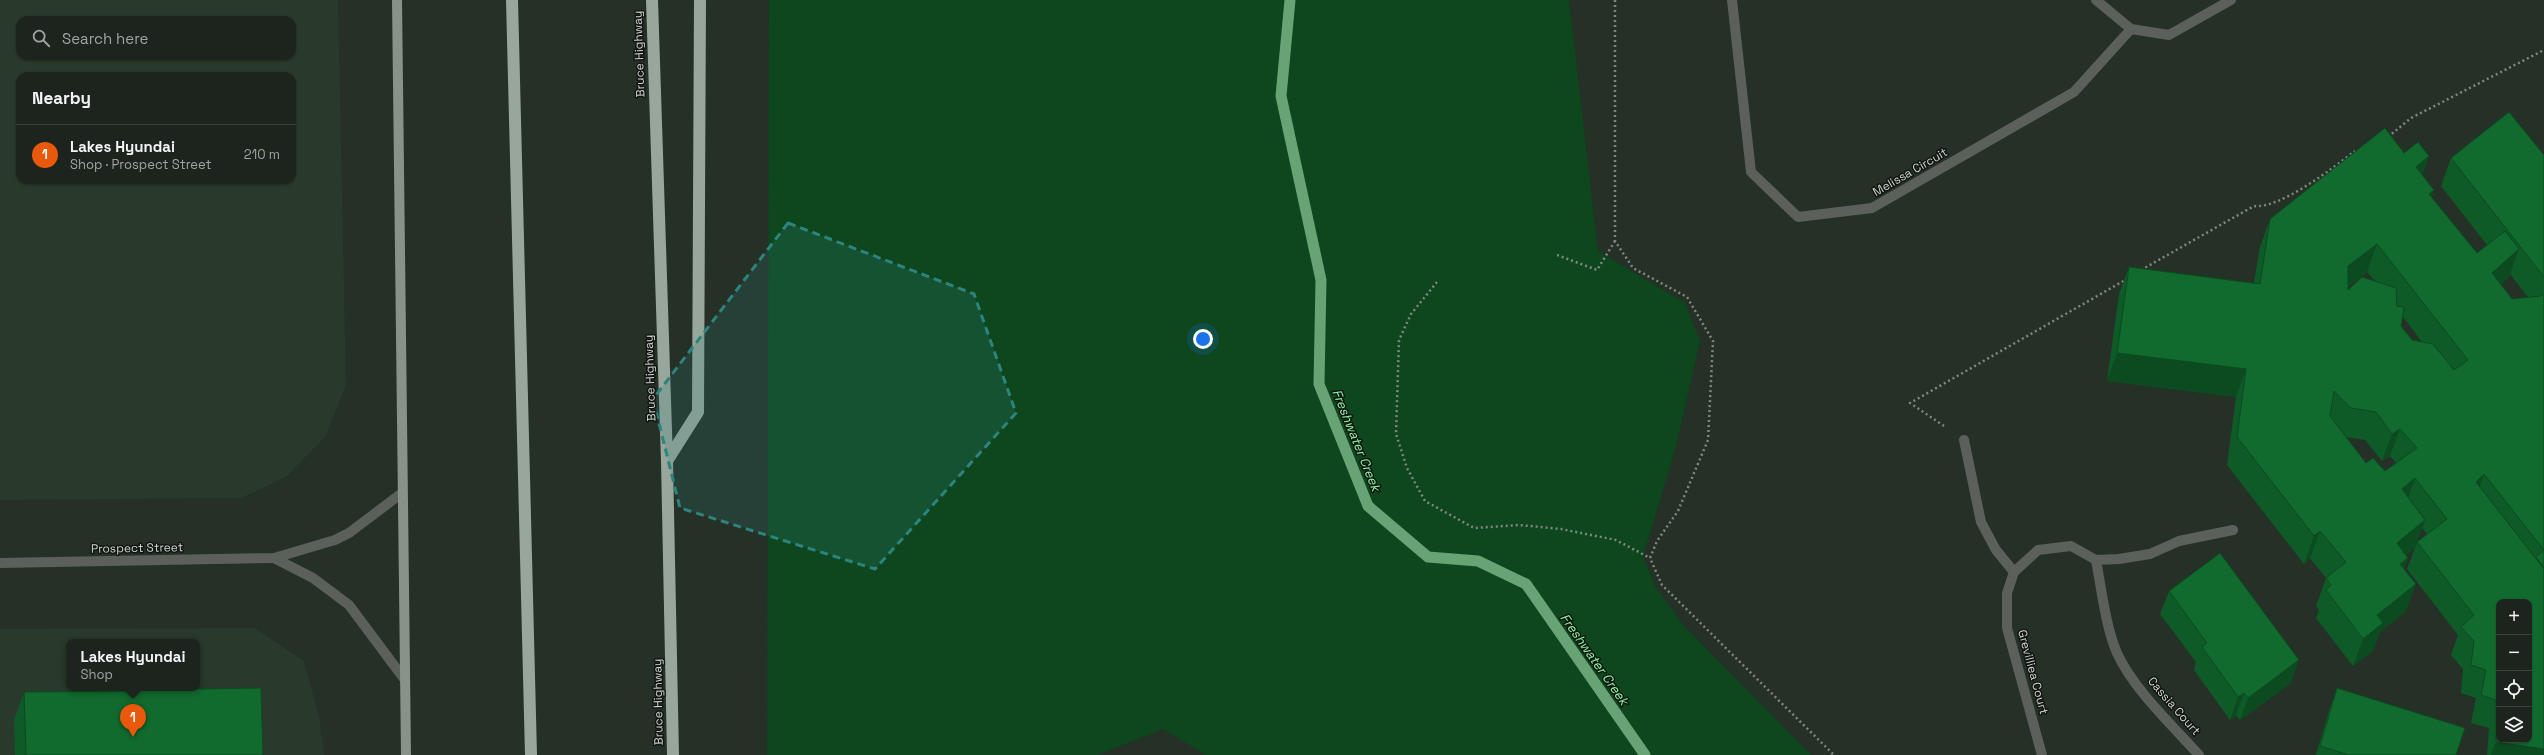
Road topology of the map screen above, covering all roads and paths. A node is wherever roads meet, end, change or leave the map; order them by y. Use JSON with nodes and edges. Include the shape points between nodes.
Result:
{"nodes":[{"id":1,"x":397,"y":0,"type":"edge"},
{"id":2,"x":512,"y":0,"type":"edge"},
{"id":3,"x":652,"y":0,"type":"edge"},
{"id":4,"x":700,"y":0,"type":"edge"},
{"id":5,"x":1615,"y":0,"type":"edge"},
{"id":6,"x":1732,"y":0,"type":"edge"},
{"id":7,"x":2096,"y":0,"type":"edge"},
{"id":8,"x":2231,"y":0,"type":"edge"},
{"id":9,"x":2131,"y":29,"type":"junction"},
{"id":10,"x":2544,"y":50,"type":"edge"},
{"id":11,"x":2383,"y":142,"type":"edge"},
{"id":12,"x":2357,"y":150,"type":"edge"},
{"id":13,"x":1615,"y":241,"type":"junction"},
{"id":14,"x":1557,"y":254,"type":"dead end"},
{"id":15,"x":2137,"y":273,"type":"edge"},
{"id":16,"x":2130,"y":277,"type":"edge"},
{"id":17,"x":1437,"y":282,"type":"dead end"},
{"id":18,"x":1964,"y":440,"type":"joint"},
{"id":19,"x":666,"y":461,"type":"junction"},
{"id":20,"x":402,"y":492,"type":"junction"},
{"id":21,"x":2233,"y":530,"type":"dead end"},
{"id":22,"x":274,"y":558,"type":"junction"},
{"id":23,"x":1650,"y":558,"type":"junction"},
{"id":24,"x":2096,"y":560,"type":"junction"},
{"id":25,"x":0,"y":563,"type":"edge"},
{"id":26,"x":2014,"y":572,"type":"junction"},
{"id":27,"x":405,"y":680,"type":"junction"},
{"id":28,"x":406,"y":755,"type":"edge"},
{"id":29,"x":530,"y":755,"type":"edge"},
{"id":30,"x":673,"y":755,"type":"edge"},
{"id":31,"x":1834,"y":755,"type":"edge"},
{"id":32,"x":2042,"y":755,"type":"edge"},
{"id":33,"x":2199,"y":755,"type":"edge"}],
"edges":[{"from":1,"to":20,"type":"main road"},
{"from":2,"to":29,"type":"highway"},
{"from":3,"to":19,"type":"highway","name":"Bruce Highway"},
{"from":4,"to":19,"type":"highway","via":[[698,412]]},
{"from":5,"to":13,"type":"path"},
{"from":6,"to":9,"type":"street","name":"Melissa Circuit","via":[[1751,172],[1798,217],[1872,208],[2074,92]]},
{"from":7,"to":9,"type":"street"},
{"from":8,"to":9,"type":"street","via":[[2169,35]]},
{"from":10,"to":11,"type":"path","via":[[2411,118]]},
{"from":12,"to":15,"type":"path","via":[[2319,179],[2264,207],[2254,206]]},
{"from":13,"to":14,"type":"path","via":[[1597,270]]},
{"from":13,"to":23,"type":"path","via":[[1633,268],[1687,297],[1713,341],[1708,440],[1678,510],[1656,541]]},
{"from":16,"to":18,"type":"path","via":[[1910,403]]},
{"from":17,"to":23,"type":"path","via":[[1411,314],[1399,340],[1396,434],[1407,468],[1425,501],[1474,528],[1519,525],[1561,529],[1616,540]]},
{"from":18,"to":26,"type":"street","via":[[1981,522],[1996,550]]},
{"from":19,"to":30,"type":"highway","name":"Bruce Highway"},
{"from":20,"to":22,"type":"street","name":"Prospect Street","via":[[349,533],[335,540]]},
{"from":20,"to":27,"type":"main road"},
{"from":21,"to":24,"type":"street","via":[[2179,541],[2150,554]]},
{"from":22,"to":25,"type":"street","name":"Prospect Street"},
{"from":22,"to":27,"type":"street","name":"Prospect Street","via":[[313,578],[349,605]]},
{"from":23,"to":31,"type":"path","via":[[1662,585]]},
{"from":24,"to":26,"type":"street","name":"Grevilliea Court","via":[[2072,546],[2038,550]]},
{"from":24,"to":33,"type":"street","name":"Cassia Court","via":[[2104,605],[2117,653],[2145,695]]},
{"from":26,"to":32,"type":"street","name":"Grevilliea Court","via":[[2007,594],[2007,628]]},
{"from":27,"to":28,"type":"main road"}]}
